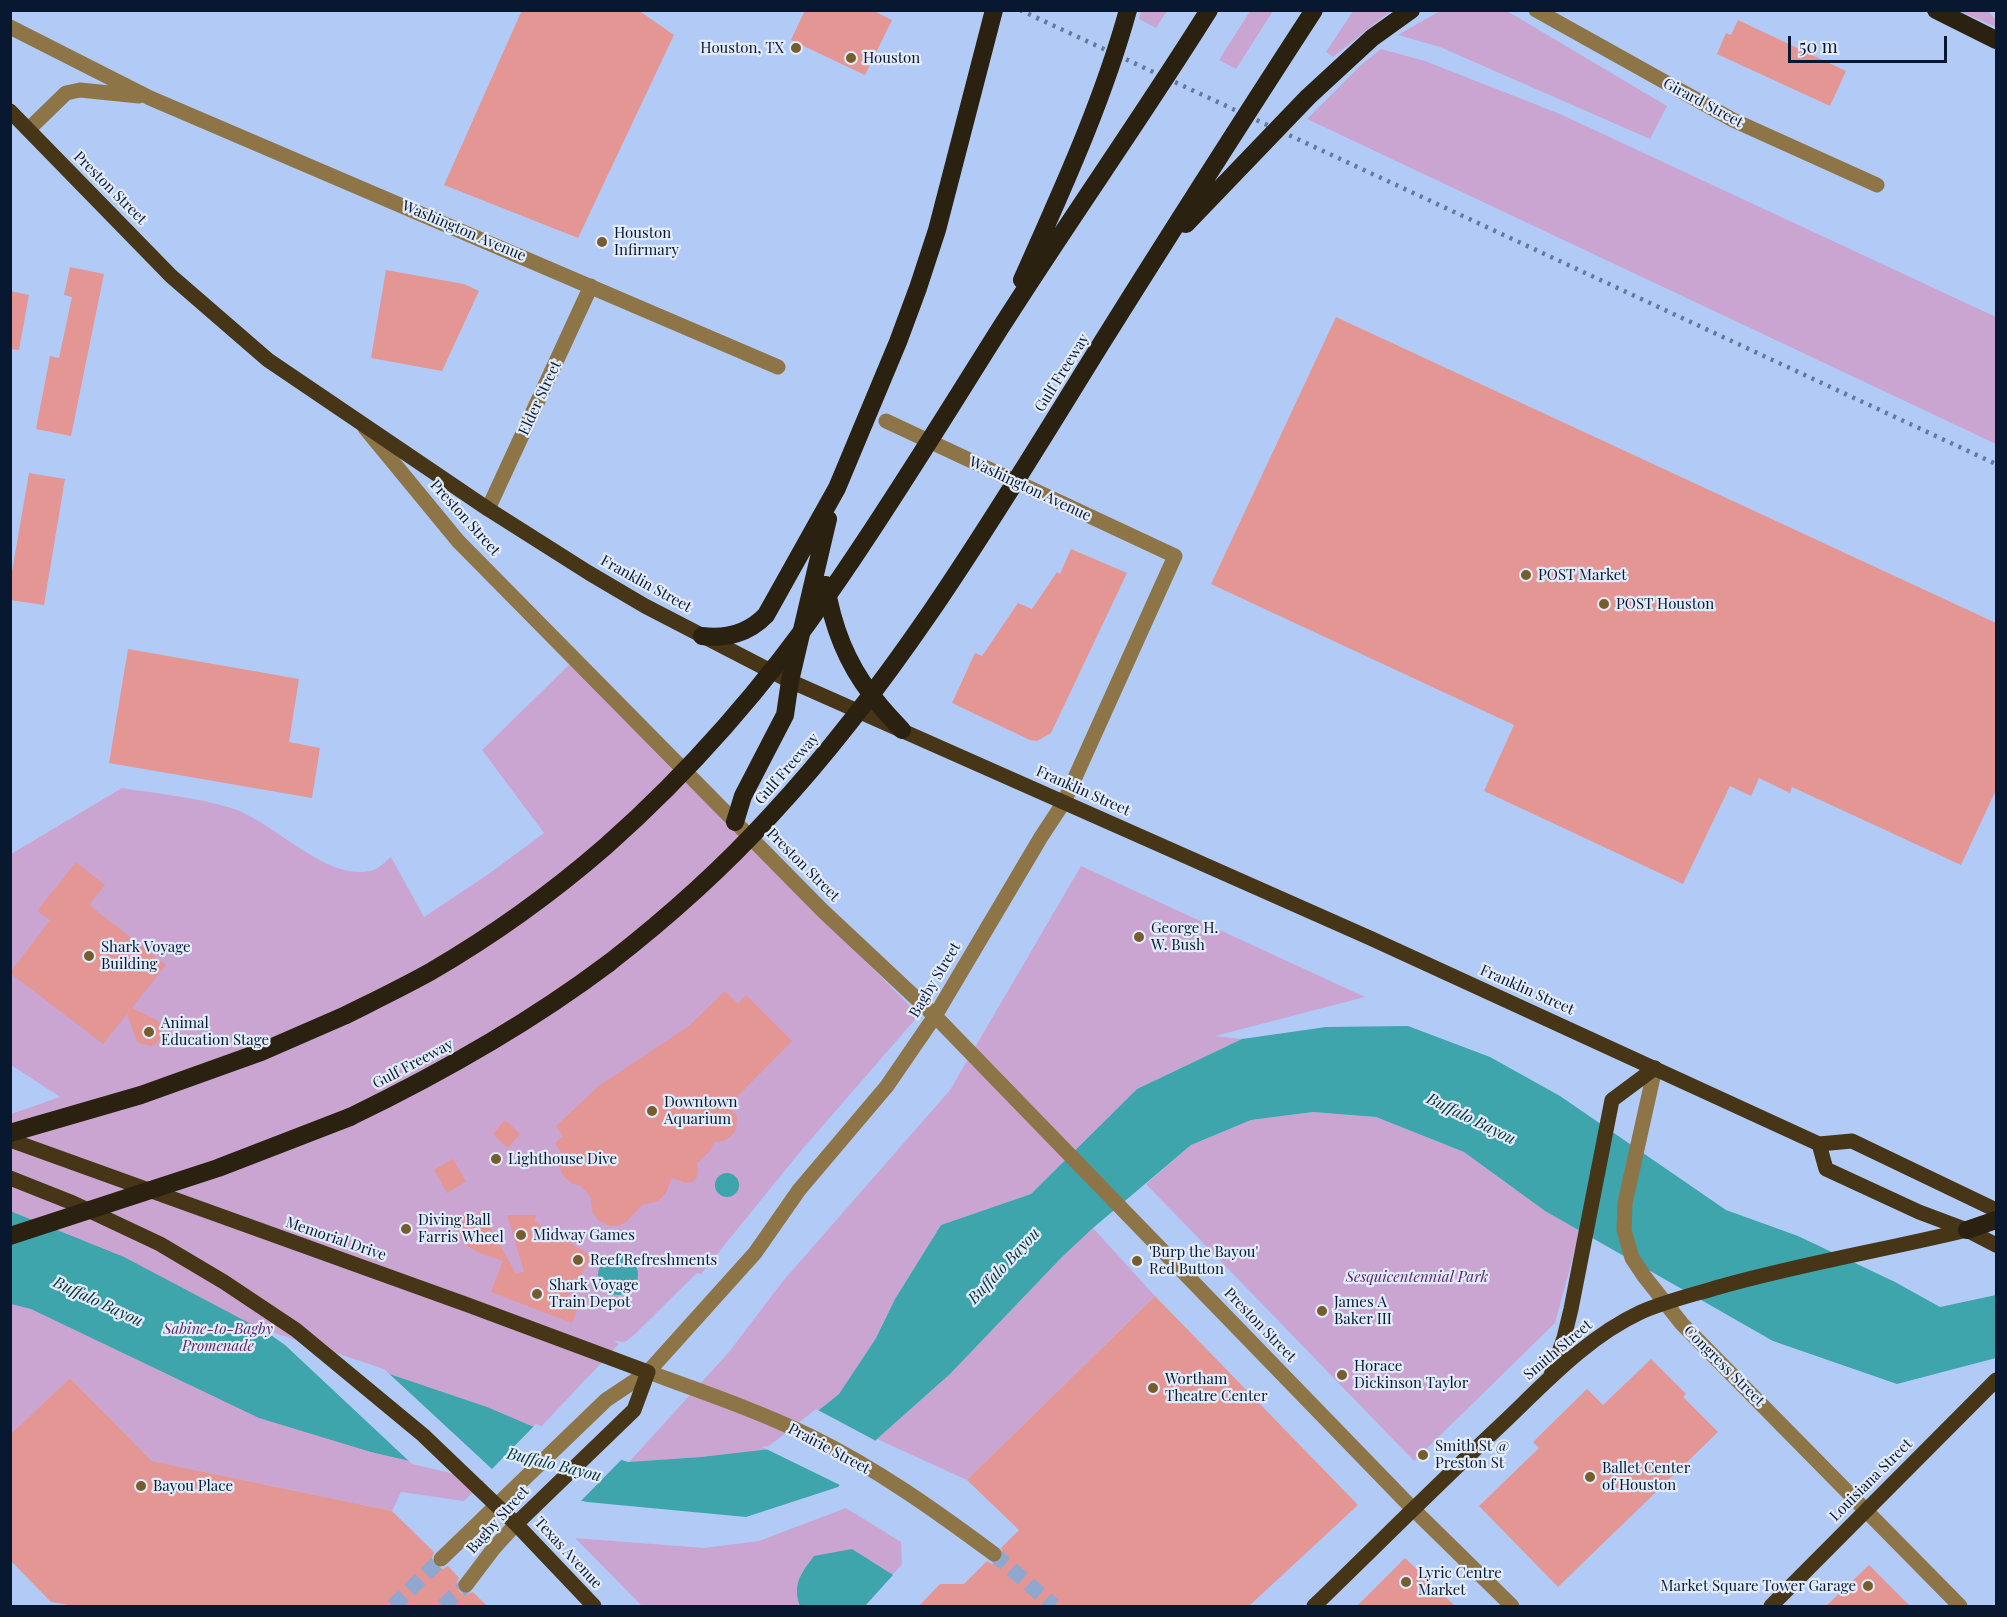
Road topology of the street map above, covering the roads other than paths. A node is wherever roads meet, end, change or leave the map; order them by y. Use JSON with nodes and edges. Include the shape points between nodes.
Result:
{"nodes":[{"id":1,"x":994,"y":10,"type":"edge"},
{"id":2,"x":1128,"y":10,"type":"edge"},
{"id":3,"x":1209,"y":10,"type":"edge"},
{"id":4,"x":1314,"y":10,"type":"edge"},
{"id":5,"x":1411,"y":10,"type":"edge"},
{"id":6,"x":1536,"y":10,"type":"edge"},
{"id":7,"x":1936,"y":10,"type":"edge"},
{"id":8,"x":10,"y":27,"type":"edge"},
{"id":9,"x":1996,"y":40,"type":"edge"},
{"id":10,"x":150,"y":98,"type":"junction"},
{"id":11,"x":10,"y":111,"type":"edge"},
{"id":12,"x":28,"y":129,"type":"junction"},
{"id":13,"x":1877,"y":186,"type":"dead end"},
{"id":14,"x":1158,"y":254,"type":"junction"},
{"id":15,"x":591,"y":286,"type":"junction"},
{"id":16,"x":1002,"y":326,"type":"junction"},
{"id":17,"x":778,"y":367,"type":"dead end"},
{"id":18,"x":359,"y":421,"type":"junction"},
{"id":19,"x":886,"y":421,"type":"dead end"},
{"id":20,"x":837,"y":488,"type":"junction"},
{"id":21,"x":488,"y":509,"type":"junction"},
{"id":22,"x":825,"y":527,"type":"junction"},
{"id":23,"x":1175,"y":556,"type":"joint"},
{"id":24,"x":702,"y":636,"type":"junction"},
{"id":25,"x":790,"y":681,"type":"junction"},
{"id":26,"x":902,"y":730,"type":"junction"},
{"id":27,"x":1064,"y":802,"type":"junction"},
{"id":28,"x":735,"y":822,"type":"junction"},
{"id":29,"x":935,"y":1016,"type":"junction"},
{"id":30,"x":1655,"y":1068,"type":"junction"},
{"id":31,"x":10,"y":1133,"type":"edge"},
{"id":32,"x":10,"y":1140,"type":"edge"},
{"id":33,"x":1819,"y":1144,"type":"junction"},
{"id":34,"x":10,"y":1178,"type":"edge"},
{"id":35,"x":1996,"y":1210,"type":"edge"},
{"id":36,"x":1996,"y":1220,"type":"edge"},
{"id":37,"x":1966,"y":1230,"type":"junction"},
{"id":38,"x":10,"y":1236,"type":"edge"},
{"id":39,"x":1996,"y":1245,"type":"edge"},
{"id":40,"x":1665,"y":1302,"type":"junction"},
{"id":41,"x":648,"y":1372,"type":"junction"},
{"id":42,"x":1550,"y":1378,"type":"junction"},
{"id":43,"x":1996,"y":1380,"type":"edge"},
{"id":44,"x":497,"y":1506,"type":"junction"},
{"id":45,"x":1413,"y":1509,"type":"junction"},
{"id":46,"x":1867,"y":1510,"type":"junction"},
{"id":47,"x":516,"y":1524,"type":"junction"},
{"id":48,"x":994,"y":1554,"type":"tunnel mouth"},
{"id":49,"x":441,"y":1559,"type":"tunnel mouth"},
{"id":50,"x":466,"y":1585,"type":"tunnel mouth"},
{"id":51,"x":594,"y":1606,"type":"edge"},
{"id":52,"x":1314,"y":1606,"type":"edge"},
{"id":53,"x":1512,"y":1606,"type":"edge"},
{"id":54,"x":1771,"y":1606,"type":"edge"},
{"id":55,"x":1960,"y":1606,"type":"edge"}],
"edges":[{"from":1,"to":20,"type":"highway","via":[[921,279]]},
{"from":2,"to":16,"type":"highway","bridge":true,"via":[[1084,141]]},
{"from":3,"to":16,"type":"highway","bridge":true},
{"from":4,"to":14,"type":"highway","name":"Gulf Freeway","bridge":true},
{"from":5,"to":14,"type":"highway","bridge":true,"via":[[1372,38],[1308,96]]},
{"from":6,"to":13,"type":"street","name":"Girard Street","via":[[1733,120]]},
{"from":7,"to":9,"type":"highway"},
{"from":8,"to":10,"type":"street","name":"Washington Avenue"},
{"from":10,"to":12,"type":"street","name":"Washington Avenue","via":[[92,90],[66,93]]},
{"from":10,"to":15,"type":"street","name":"Washington Avenue"},
{"from":11,"to":12,"type":"main road","name":"Preston Street"},
{"from":12,"to":18,"type":"main road","name":"Preston Street","via":[[171,276],[268,360]]},
{"from":14,"to":38,"type":"highway","name":"Gulf Freeway","bridge":true,"via":[[962,563],[880,681],[773,814],[665,917],[542,1012],[388,1098],[218,1168]]},
{"from":15,"to":17,"type":"street","name":"Washington Avenue"},
{"from":15,"to":21,"type":"street","name":"Elder Street"},
{"from":16,"to":31,"type":"highway","bridge":true,"via":[[833,588],[784,656],[700,755],[604,847],[482,940],[346,1015],[261,1052],[141,1095]]},
{"from":18,"to":21,"type":"main road","name":"Franklin Street"},
{"from":18,"to":28,"type":"street","name":"Preston Street","via":[[458,541]]},
{"from":19,"to":23,"type":"street","name":"Washington Avenue"},
{"from":20,"to":22,"type":"highway"},
{"from":20,"to":24,"type":"highway","via":[[766,615],[749,630]]},
{"from":21,"to":24,"type":"main road","name":"Franklin Street","via":[[589,573]]},
{"from":22,"to":25,"type":"highway"},
{"from":22,"to":26,"type":"highway","via":[[823,571],[830,611],[848,656],[870,694]]},
{"from":23,"to":27,"type":"street","name":"Bagby Street"},
{"from":24,"to":25,"type":"main road","name":"Franklin Street"},
{"from":25,"to":26,"type":"main road","name":"Franklin Street"},
{"from":25,"to":28,"type":"highway","via":[[785,715],[743,796]]},
{"from":26,"to":27,"type":"main road","name":"Franklin Street"},
{"from":27,"to":29,"type":"street","name":"Bagby Street"},
{"from":27,"to":30,"type":"main road","name":"Franklin Street"},
{"from":28,"to":29,"type":"street","name":"Preston Street"},
{"from":29,"to":41,"type":"street","name":"Bagby Street","via":[[887,1086],[799,1190],[755,1253]]},
{"from":29,"to":45,"type":"street","name":"Preston Street"},
{"from":30,"to":33,"type":"main road","name":"Franklin Street"},
{"from":30,"to":40,"type":"street","name":"Congress Street","via":[[1625,1203],[1624,1230],[1632,1257]]},
{"from":30,"to":42,"type":"main road","via":[[1612,1100],[1571,1309]]},
{"from":32,"to":41,"type":"main road","name":"Memorial Drive"},
{"from":33,"to":35,"type":"main road","via":[[1852,1141]]},
{"from":33,"to":37,"type":"main road","via":[[1826,1169]]},
{"from":34,"to":44,"type":"main road","via":[[160,1244],[296,1330],[414,1427]]},
{"from":36,"to":37,"type":"highway"},
{"from":37,"to":39,"type":"main road"},
{"from":37,"to":40,"type":"main road","name":"Smith Street","via":[[1764,1274]]},
{"from":40,"to":42,"type":"main road","name":"Smith Street","via":[[1613,1328]]},
{"from":40,"to":46,"type":"street","name":"Congress Street","via":[[1682,1324]]},
{"from":41,"to":44,"type":"street","name":"Bagby Street","via":[[606,1400]]},
{"from":41,"to":47,"type":"main road","name":"Bagby Street","via":[[633,1410]]},
{"from":41,"to":48,"type":"street","name":"Prairie Street","via":[[808,1435],[925,1504]]},
{"from":42,"to":45,"type":"main road","name":"Smith Street"},
{"from":43,"to":46,"type":"main road","name":"Louisiana Street"},
{"from":44,"to":47,"type":"main road"},
{"from":44,"to":49,"type":"street","name":"Bagby Street"},
{"from":45,"to":52,"type":"main road","name":"Smith Street"},
{"from":45,"to":53,"type":"street","name":"Preston Street"},
{"from":46,"to":54,"type":"main road","name":"Louisiana Street"},
{"from":46,"to":55,"type":"street","name":"Congress Street"},
{"from":47,"to":50,"type":"street","name":"Bagby Street"},
{"from":47,"to":51,"type":"main road","name":"Texas Avenue"}]}
